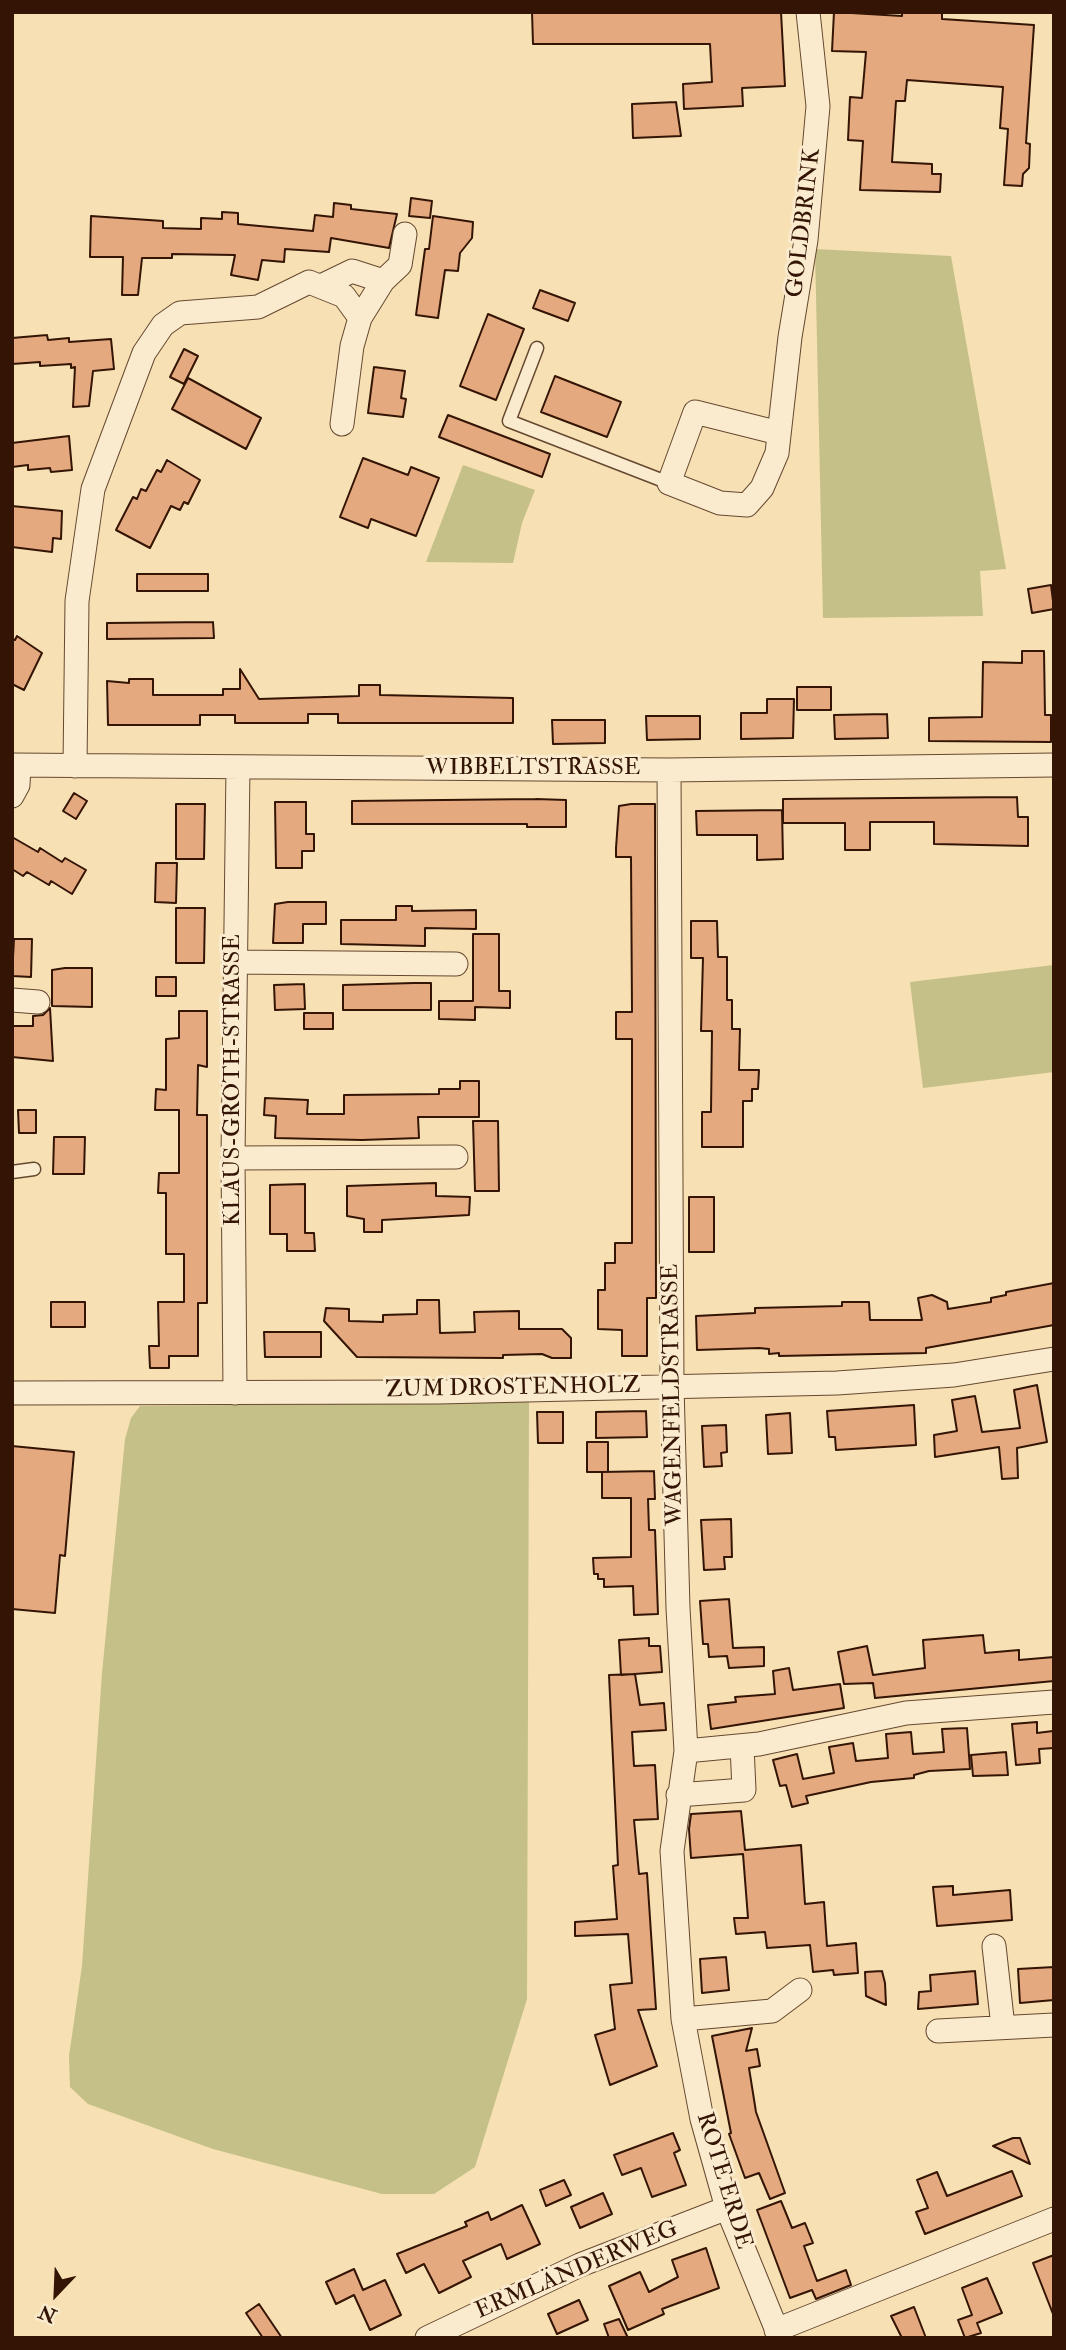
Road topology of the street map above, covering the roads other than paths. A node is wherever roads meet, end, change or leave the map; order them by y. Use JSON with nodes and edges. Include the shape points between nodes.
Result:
{"nodes":[{"id":1,"x":808,"y":12,"type":"edge"},
{"id":2,"x":405,"y":234,"type":"dead end"},
{"id":3,"x":383,"y":281,"type":"junction"},
{"id":4,"x":323,"y":285,"type":"junction"},
{"id":5,"x":360,"y":318,"type":"junction"},
{"id":6,"x":537,"y":348,"type":"dead end"},
{"id":7,"x":342,"y":424,"type":"dead end"},
{"id":8,"x":779,"y":433,"type":"junction"},
{"id":9,"x":669,"y":483,"type":"junction"},
{"id":10,"x":1054,"y":765,"type":"edge"},
{"id":11,"x":16,"y":766,"type":"edge"},
{"id":12,"x":75,"y":766,"type":"junction"},
{"id":13,"x":239,"y":767,"type":"junction"},
{"id":14,"x":669,"y":769,"type":"junction"},
{"id":15,"x":12,"y":796,"type":"edge"},
{"id":16,"x":234,"y":962,"type":"junction"},
{"id":17,"x":456,"y":964,"type":"dead end"},
{"id":18,"x":12,"y":1000,"type":"edge"},
{"id":19,"x":38,"y":1002,"type":"dead end"},
{"id":20,"x":456,"y":1157,"type":"dead end"},
{"id":21,"x":233,"y":1158,"type":"junction"},
{"id":22,"x":34,"y":1169,"type":"dead end"},
{"id":23,"x":12,"y":1171,"type":"edge"},
{"id":24,"x":1054,"y":1359,"type":"edge"},
{"id":25,"x":672,"y":1385,"type":"junction"},
{"id":26,"x":12,"y":1393,"type":"edge"},
{"id":27,"x":234,"y":1393,"type":"junction"},
{"id":28,"x":1054,"y":1702,"type":"edge"},
{"id":29,"x":742,"y":1746,"type":"junction"},
{"id":30,"x":686,"y":1751,"type":"junction"},
{"id":31,"x":678,"y":1795,"type":"junction"},
{"id":32,"x":994,"y":1946,"type":"dead end"},
{"id":33,"x":800,"y":1990,"type":"dead end"},
{"id":34,"x":683,"y":2019,"type":"junction"},
{"id":35,"x":1054,"y":2025,"type":"edge"},
{"id":36,"x":1003,"y":2027,"type":"junction"},
{"id":37,"x":937,"y":2031,"type":"dead end"},
{"id":38,"x":727,"y":2208,"type":"junction"},
{"id":39,"x":1054,"y":2219,"type":"edge"},
{"id":40,"x":778,"y":2334,"type":"edge"},
{"id":41,"x":427,"y":2338,"type":"edge"}],
"edges":[{"from":1,"to":8,"type":"street","name":"GOLDBRINK","via":[[817,106],[806,240]]},
{"from":2,"to":3,"type":"street","via":[[400,265]]},
{"from":3,"to":4,"type":"street","via":[[352,271]]},
{"from":3,"to":5,"type":"street"},
{"from":4,"to":5,"type":"street","via":[[344,296]]},
{"from":4,"to":12,"type":"street","via":[[309,282],[258,307],[180,313],[163,325],[144,353],[93,488],[77,601]]},
{"from":5,"to":7,"type":"street"},
{"from":6,"to":9,"type":"lane","via":[[509,421]]},
{"from":8,"to":9,"type":"street","via":[[695,412]]},
{"from":8,"to":9,"type":"street","name":"GOLDBRINK","via":[[777,453],[762,488],[747,505],[720,503]]},
{"from":10,"to":14,"type":"street","name":"WIBBELTSTRASSE"},
{"from":11,"to":12,"type":"street","name":"WIBBELTSTRASSE"},
{"from":11,"to":15,"type":"street","via":[[18,786]]},
{"from":12,"to":13,"type":"street","name":"WIBBELTSTRASSE"},
{"from":13,"to":14,"type":"street","name":"WIBBELTSTRASSE"},
{"from":13,"to":16,"type":"street","name":"KLAUS-GROTH-STRASSE"},
{"from":14,"to":25,"type":"street","name":"WAGENFELDSTRASSE"},
{"from":16,"to":17,"type":"street"},
{"from":16,"to":21,"type":"street","name":"KLAUS-GROTH-STRASSE"},
{"from":18,"to":19,"type":"street"},
{"from":20,"to":21,"type":"street"},
{"from":21,"to":27,"type":"street","name":"KLAUS-GROTH-STRASSE"},
{"from":22,"to":23,"type":"lane"},
{"from":24,"to":25,"type":"street","name":"ZUM DROSTENHOLZ","via":[[895,1381]]},
{"from":25,"to":27,"type":"street","name":"ZUM DROSTENHOLZ"},
{"from":25,"to":30,"type":"street","name":"WAGENFELDSTRASSE"},
{"from":26,"to":27,"type":"street","name":"ZUM DROSTENHOLZ"},
{"from":28,"to":29,"type":"street","via":[[906,1713]]},
{"from":29,"to":30,"type":"street"},
{"from":29,"to":31,"type":"street","via":[[744,1790]]},
{"from":30,"to":31,"type":"street","name":"WAGENFELDSTRASSE"},
{"from":31,"to":34,"type":"street","name":"WAGENFELDSTRASSE","via":[[672,1851]]},
{"from":32,"to":36,"type":"street"},
{"from":33,"to":34,"type":"street","via":[[772,2011]]},
{"from":34,"to":38,"type":"street","name":"ROTE ERDE","via":[[702,2119]]},
{"from":35,"to":36,"type":"street"},
{"from":36,"to":37,"type":"street"},
{"from":38,"to":40,"type":"street","name":"ROTE ERDE"},
{"from":38,"to":41,"type":"street","name":"ERMLÄNDERWEG","via":[[580,2265]]},
{"from":39,"to":40,"type":"street"}]}
